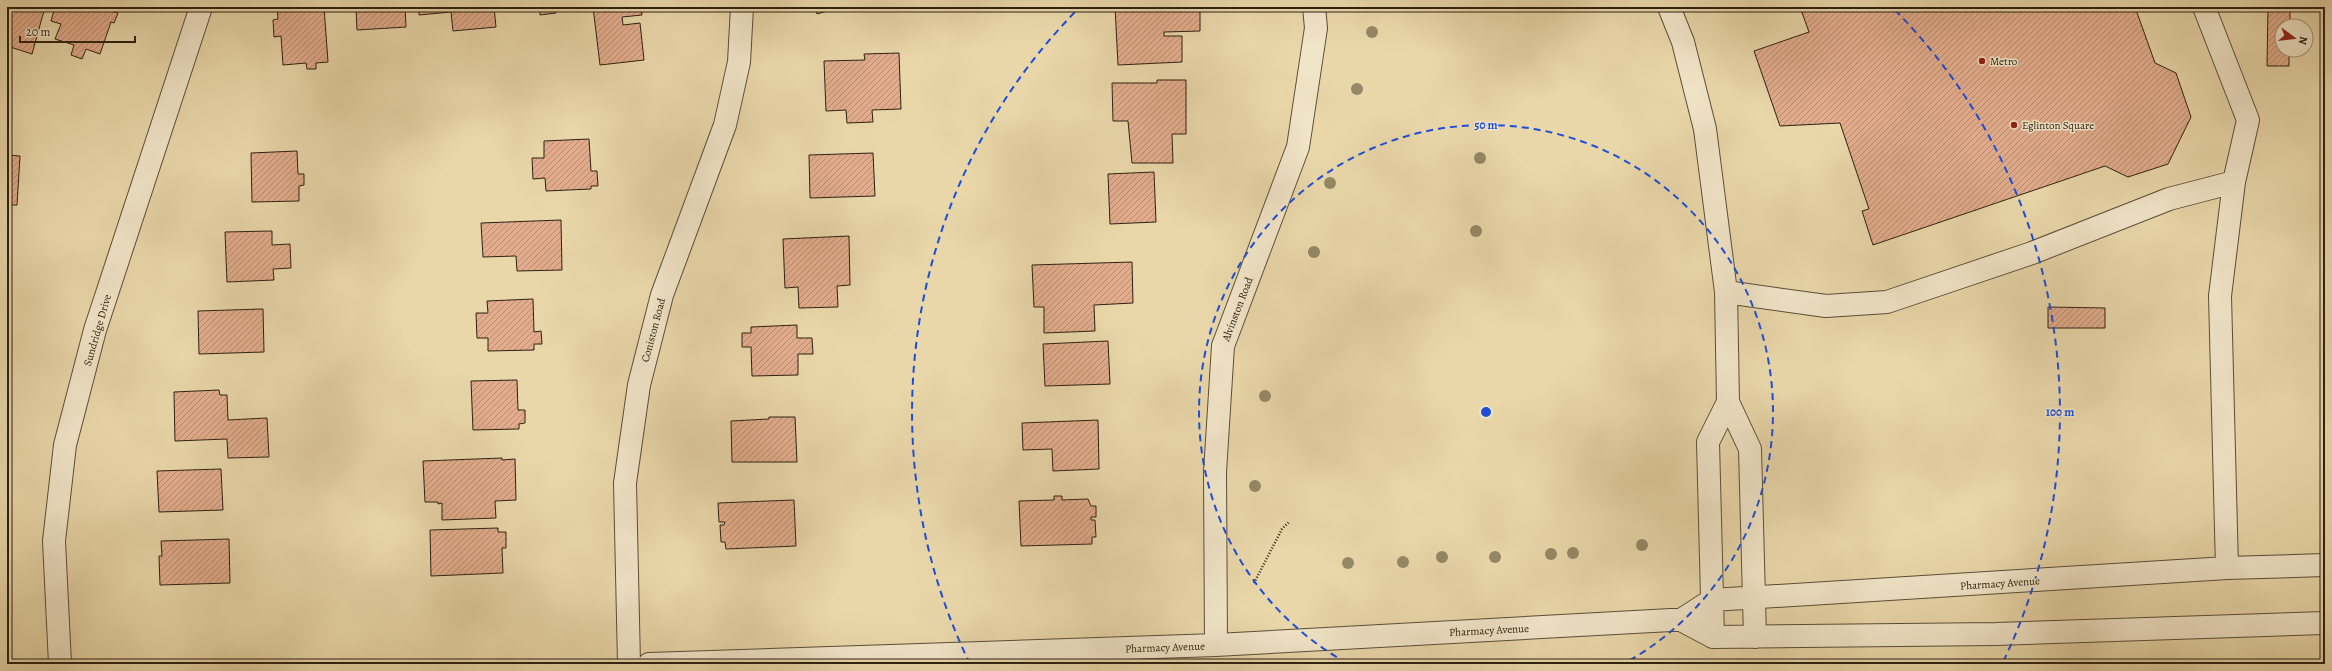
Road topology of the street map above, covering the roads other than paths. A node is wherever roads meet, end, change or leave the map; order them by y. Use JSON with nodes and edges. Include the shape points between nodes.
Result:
{"nodes":[{"id":1,"x":201,"y":7,"type":"edge"},
{"id":2,"x":742,"y":7,"type":"edge"},
{"id":3,"x":1314,"y":7,"type":"edge"},
{"id":4,"x":1669,"y":7,"type":"edge"},
{"id":5,"x":2204,"y":7,"type":"edge"},
{"id":6,"x":2234,"y":182,"type":"junction"},
{"id":7,"x":1726,"y":292,"type":"junction"},
{"id":8,"x":1728,"y":402,"type":"junction"},
{"id":9,"x":2325,"y":565,"type":"edge"},
{"id":10,"x":2227,"y":568,"type":"junction"},
{"id":11,"x":1755,"y":597,"type":"junction"},
{"id":12,"x":1712,"y":600,"type":"junction"},
{"id":13,"x":1681,"y":620,"type":"junction"},
{"id":14,"x":2325,"y":623,"type":"edge"},
{"id":15,"x":1713,"y":637,"type":"junction"},
{"id":16,"x":1755,"y":637,"type":"junction"},
{"id":17,"x":1216,"y":645,"type":"junction"},
{"id":18,"x":60,"y":664,"type":"edge"},
{"id":19,"x":629,"y":664,"type":"edge"},
{"id":20,"x":649,"y":664,"type":"edge"}],
"edges":[{"from":1,"to":18,"type":"street","name":"Sundridge Drive","via":[[95,330],[65,445],[54,541]]},
{"from":2,"to":19,"type":"street","name":"Coniston Road","via":[[739,62],[725,125],[662,295],[639,385],[625,483]]},
{"from":3,"to":17,"type":"street","name":"Alvinston Road","via":[[1316,28],[1298,147],[1223,346],[1215,472]]},
{"from":4,"to":7,"type":"street","via":[[1684,42],[1704,129]]},
{"from":5,"to":6,"type":"street","via":[[2248,120]]},
{"from":6,"to":7,"type":"street","via":[[2169,199],[2026,255],[1887,302],[1826,306]]},
{"from":6,"to":10,"type":"street","via":[[2220,296]]},
{"from":7,"to":8,"type":"street"},
{"from":8,"to":11,"type":"street","via":[[1750,449]]},
{"from":8,"to":12,"type":"street","via":[[1708,442]]},
{"from":9,"to":10,"type":"street","name":"Pharmacy Avenue"},
{"from":10,"to":11,"type":"street","name":"Pharmacy Avenue"},
{"from":11,"to":12,"type":"street","name":"Pharmacy Avenue"},
{"from":11,"to":16,"type":"street"},
{"from":12,"to":13,"type":"street","name":"Pharmacy Avenue"},
{"from":12,"to":15,"type":"street"},
{"from":13,"to":15,"type":"street"},
{"from":13,"to":17,"type":"street","name":"Pharmacy Avenue"},
{"from":14,"to":16,"type":"street","via":[[1989,634]]},
{"from":15,"to":16,"type":"street"},
{"from":17,"to":20,"type":"street","name":"Pharmacy Avenue"}]}
